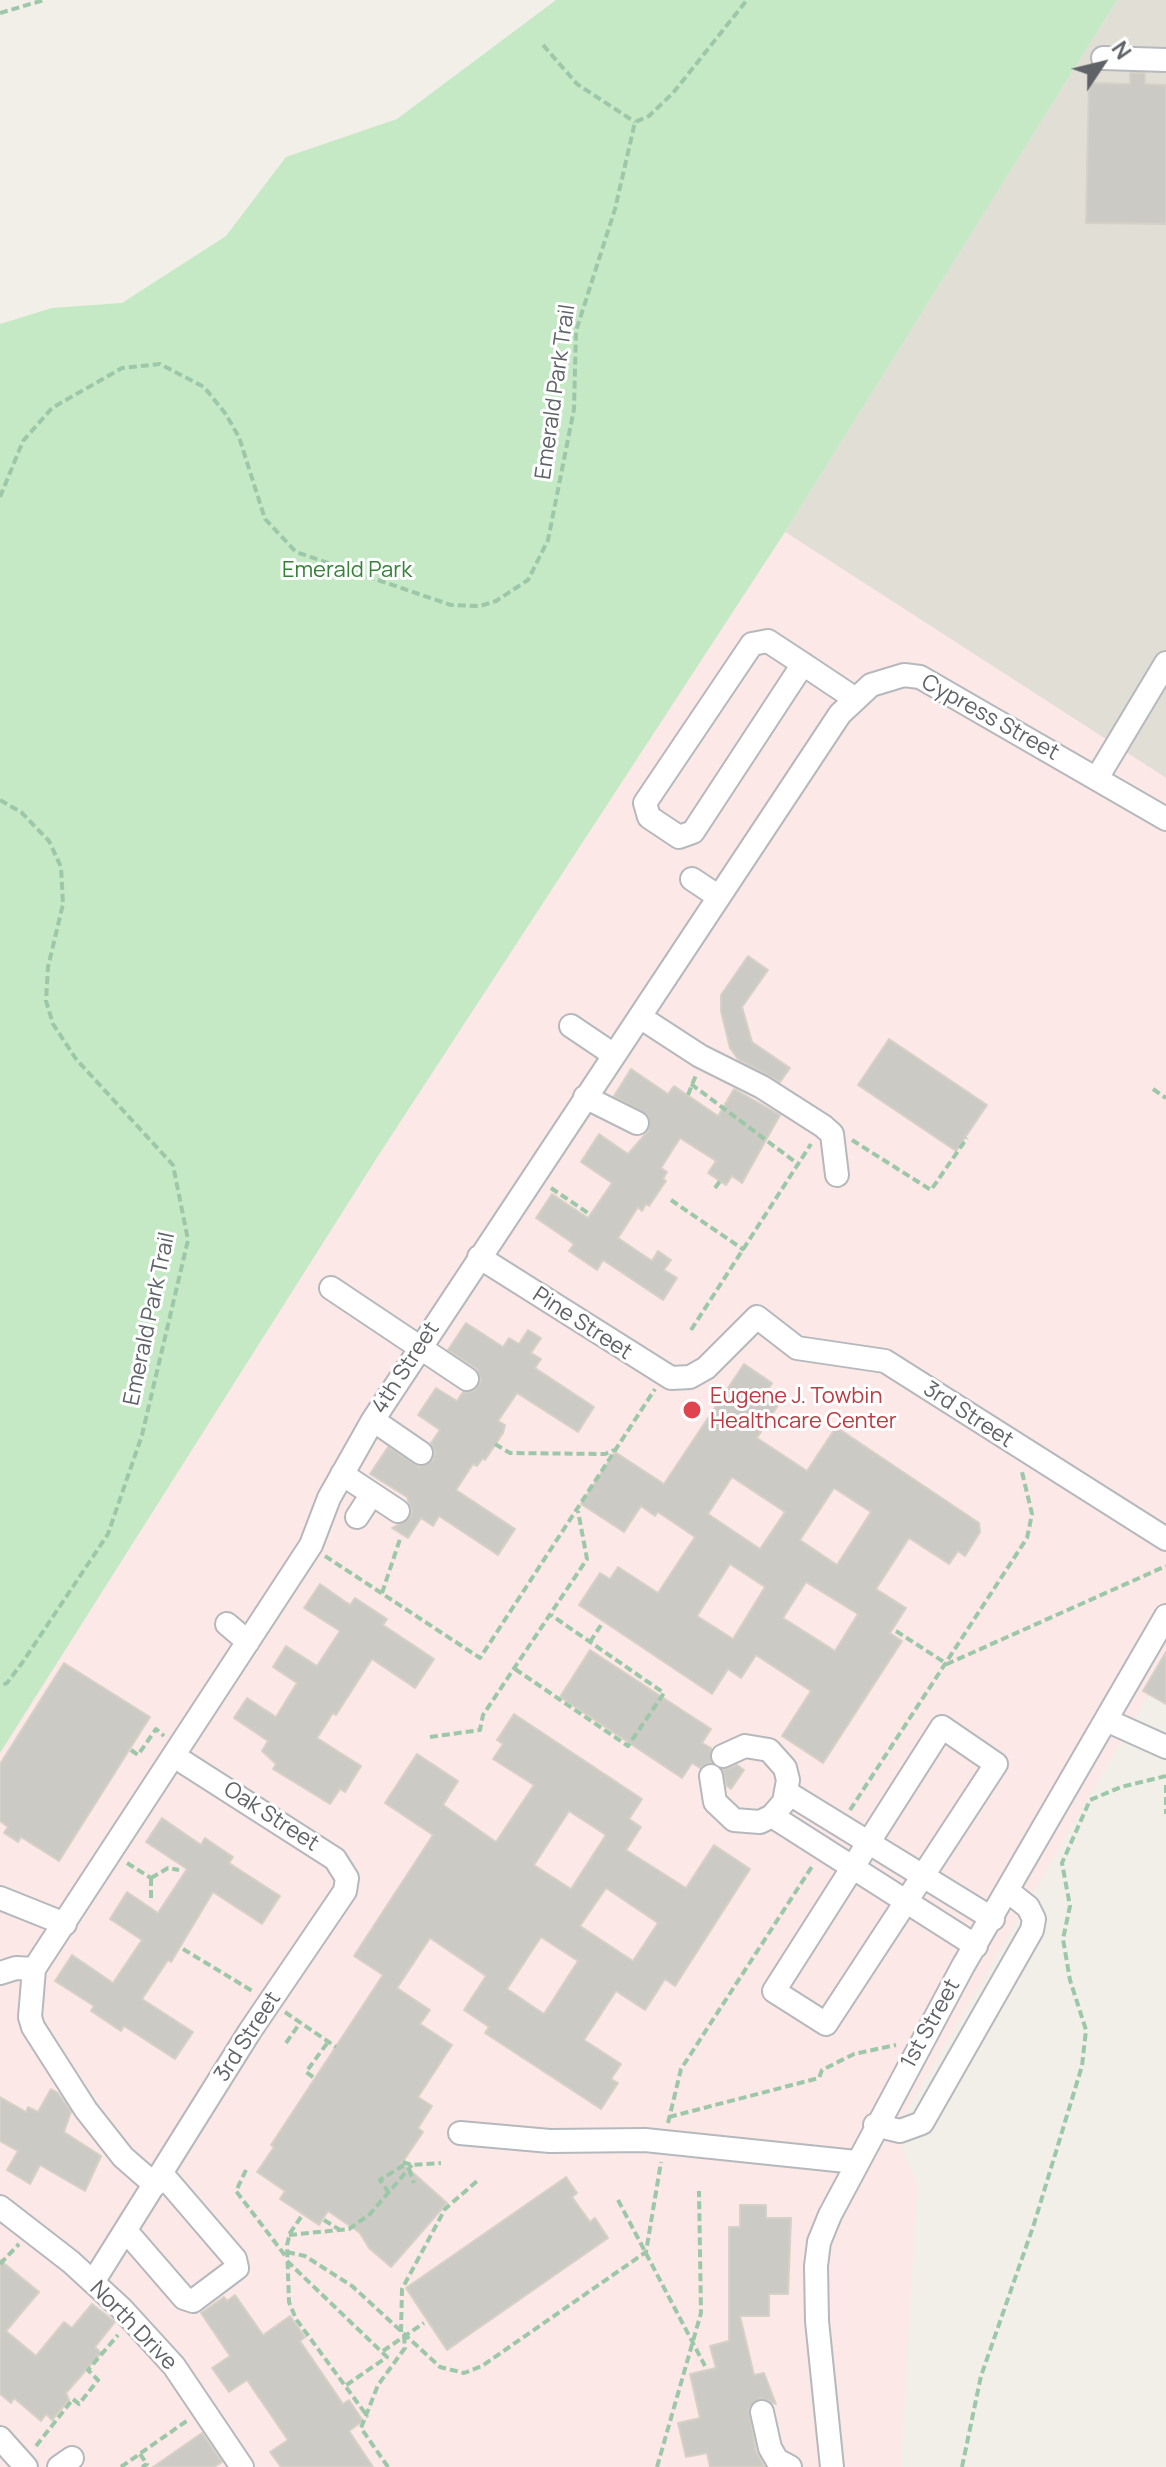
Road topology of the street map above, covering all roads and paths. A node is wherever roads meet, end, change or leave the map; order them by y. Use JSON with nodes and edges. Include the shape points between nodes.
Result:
{"nodes":[{"id":1,"x":44,"y":0,"type":"edge"},
{"id":2,"x":747,"y":0,"type":"edge"},
{"id":3,"x":0,"y":13,"type":"edge"},
{"id":4,"x":543,"y":45,"type":"dead end"},
{"id":5,"x":1103,"y":58,"type":"dead end"},
{"id":6,"x":1166,"y":60,"type":"edge"},
{"id":7,"x":635,"y":122,"type":"junction"},
{"id":8,"x":0,"y":497,"type":"edge"},
{"id":9,"x":1166,"y":663,"type":"edge"},
{"id":10,"x":803,"y":664,"type":"junction"},
{"id":11,"x":854,"y":698,"type":"junction"},
{"id":12,"x":1097,"y":778,"type":"junction"},
{"id":13,"x":797,"y":779,"type":"joint"},
{"id":14,"x":0,"y":800,"type":"edge"},
{"id":15,"x":1166,"y":819,"type":"edge"},
{"id":16,"x":692,"y":879,"type":"dead end"},
{"id":17,"x":719,"y":897,"type":"junction"},
{"id":18,"x":640,"y":1017,"type":"junction"},
{"id":19,"x":571,"y":1026,"type":"dead end"},
{"id":20,"x":614,"y":1055,"type":"junction"},
{"id":21,"x":691,"y":1084,"type":"dead end"},
{"id":22,"x":1153,"y":1089,"type":"dead end"},
{"id":23,"x":585,"y":1097,"type":"junction"},
{"id":24,"x":1166,"y":1098,"type":"edge"},
{"id":25,"x":637,"y":1123,"type":"dead end"},
{"id":26,"x":842,"y":1133,"type":"dead end"},
{"id":27,"x":967,"y":1138,"type":"dead end"},
{"id":28,"x":813,"y":1142,"type":"dead end"},
{"id":29,"x":798,"y":1164,"type":"junction"},
{"id":30,"x":837,"y":1175,"type":"dead end"},
{"id":31,"x":720,"y":1181,"type":"dead end"},
{"id":32,"x":542,"y":1182,"type":"dead end"},
{"id":33,"x":715,"y":1188,"type":"dead end"},
{"id":34,"x":671,"y":1200,"type":"dead end"},
{"id":35,"x":588,"y":1213,"type":"dead end"},
{"id":36,"x":744,"y":1250,"type":"junction"},
{"id":37,"x":479,"y":1257,"type":"junction"},
{"id":38,"x":331,"y":1288,"type":"dead end"},
{"id":39,"x":691,"y":1330,"type":"dead end"},
{"id":40,"x":419,"y":1348,"type":"junction"},
{"id":41,"x":690,"y":1377,"type":"joint"},
{"id":42,"x":467,"y":1379,"type":"dead end"},
{"id":43,"x":660,"y":1382,"type":"dead end"},
{"id":44,"x":373,"y":1420,"type":"junction"},
{"id":45,"x":495,"y":1444,"type":"dead end"},
{"id":46,"x":617,"y":1449,"type":"junction"},
{"id":47,"x":421,"y":1453,"type":"dead end"},
{"id":48,"x":1019,"y":1464,"type":"dead end"},
{"id":49,"x":342,"y":1474,"type":"junction"},
{"id":50,"x":372,"y":1494,"type":"junction"},
{"id":51,"x":577,"y":1509,"type":"junction"},
{"id":52,"x":398,"y":1511,"type":"dead end"},
{"id":53,"x":357,"y":1517,"type":"dead end"},
{"id":54,"x":401,"y":1536,"type":"dead end"},
{"id":55,"x":1166,"y":1539,"type":"edge"},
{"id":56,"x":320,"y":1553,"type":"dead end"},
{"id":57,"x":1166,"y":1566,"type":"edge"},
{"id":58,"x":382,"y":1593,"type":"junction"},
{"id":59,"x":551,"y":1615,"type":"junction"},
{"id":60,"x":1166,"y":1616,"type":"edge"},
{"id":61,"x":603,"y":1622,"type":"dead end"},
{"id":62,"x":227,"y":1624,"type":"dead end"},
{"id":63,"x":896,"y":1631,"type":"dead end"},
{"id":64,"x":248,"y":1642,"type":"junction"},
{"id":65,"x":590,"y":1642,"type":"junction"},
{"id":66,"x":947,"y":1664,"type":"junction"},
{"id":67,"x":515,"y":1669,"type":"junction"},
{"id":68,"x":0,"y":1686,"type":"edge"},
{"id":69,"x":1106,"y":1720,"type":"junction"},
{"id":70,"x":430,"y":1737,"type":"dead end"},
{"id":71,"x":1166,"y":1747,"type":"edge"},
{"id":72,"x":131,"y":1750,"type":"dead end"},
{"id":73,"x":165,"y":1752,"type":"junction"},
{"id":74,"x":138,"y":1755,"type":"junction"},
{"id":75,"x":723,"y":1756,"type":"dead end"},
{"id":76,"x":145,"y":1760,"type":"dead end"},
{"id":77,"x":711,"y":1776,"type":"dead end"},
{"id":78,"x":1166,"y":1776,"type":"edge"},
{"id":79,"x":1166,"y":1785,"type":"edge"},
{"id":80,"x":788,"y":1793,"type":"junction"},
{"id":81,"x":1166,"y":1814,"type":"edge"},
{"id":82,"x":847,"y":1815,"type":"dead end"},
{"id":83,"x":772,"y":1816,"type":"junction"},
{"id":84,"x":868,"y":1842,"type":"junction"},
{"id":85,"x":122,"y":1859,"type":"dead end"},
{"id":86,"x":817,"y":1859,"type":"dead end"},
{"id":87,"x":851,"y":1867,"type":"junction"},
{"id":88,"x":179,"y":1870,"type":"dead end"},
{"id":89,"x":925,"y":1877,"type":"junction"},
{"id":90,"x":151,"y":1878,"type":"junction"},
{"id":91,"x":345,"y":1891,"type":"joint"},
{"id":92,"x":1009,"y":1892,"type":"junction"},
{"id":93,"x":0,"y":1898,"type":"edge"},
{"id":94,"x":151,"y":1900,"type":"dead end"},
{"id":95,"x":908,"y":1903,"type":"junction"},
{"id":96,"x":993,"y":1919,"type":"junction"},
{"id":97,"x":65,"y":1924,"type":"junction"},
{"id":98,"x":976,"y":1946,"type":"junction"},
{"id":99,"x":183,"y":1949,"type":"dead end"},
{"id":100,"x":34,"y":1969,"type":"junction"},
{"id":101,"x":0,"y":1973,"type":"edge"},
{"id":102,"x":259,"y":1996,"type":"dead end"},
{"id":103,"x":280,"y":2008,"type":"dead end"},
{"id":104,"x":300,"y":2023,"type":"junction"},
{"id":105,"x":328,"y":2042,"type":"junction"},
{"id":106,"x":286,"y":2043,"type":"dead end"},
{"id":107,"x":896,"y":2045,"type":"dead end"},
{"id":108,"x":336,"y":2047,"type":"dead end"},
{"id":109,"x":313,"y":2077,"type":"dead end"},
{"id":110,"x":669,"y":2117,"type":"junction"},
{"id":111,"x":875,"y":2125,"type":"junction"},
{"id":112,"x":460,"y":2133,"type":"dead end"},
{"id":113,"x":666,"y":2134,"type":"dead end"},
{"id":114,"x":663,"y":2154,"type":"dead end"},
{"id":115,"x":856,"y":2162,"type":"junction"},
{"id":116,"x":441,"y":2163,"type":"dead end"},
{"id":117,"x":408,"y":2165,"type":"junction"},
{"id":118,"x":246,"y":2170,"type":"dead end"},
{"id":119,"x":158,"y":2180,"type":"junction"},
{"id":120,"x":477,"y":2181,"type":"dead end"},
{"id":121,"x":414,"y":2183,"type":"dead end"},
{"id":122,"x":699,"y":2191,"type":"dead end"},
{"id":123,"x":389,"y":2193,"type":"junction"},
{"id":124,"x":618,"y":2200,"type":"dead end"},
{"id":125,"x":0,"y":2207,"type":"edge"},
{"id":126,"x":301,"y":2217,"type":"dead end"},
{"id":127,"x":324,"y":2220,"type":"dead end"},
{"id":128,"x":126,"y":2231,"type":"junction"},
{"id":129,"x":342,"y":2231,"type":"junction"},
{"id":130,"x":289,"y":2235,"type":"junction"},
{"id":131,"x":646,"y":2252,"type":"junction"},
{"id":132,"x":287,"y":2257,"type":"junction"},
{"id":133,"x":93,"y":2282,"type":"junction"},
{"id":134,"x":132,"y":2319,"type":"junction"},
{"id":135,"x":424,"y":2323,"type":"dead end"},
{"id":136,"x":403,"y":2334,"type":"junction"},
{"id":137,"x":692,"y":2342,"type":"junction"},
{"id":138,"x":383,"y":2351,"type":"junction"},
{"id":139,"x":705,"y":2366,"type":"dead end"},
{"id":140,"x":345,"y":2386,"type":"junction"},
{"id":141,"x":204,"y":2409,"type":"junction"},
{"id":142,"x":762,"y":2412,"type":"dead end"},
{"id":143,"x":368,"y":2417,"type":"junction"},
{"id":144,"x":0,"y":2438,"type":"edge"},
{"id":145,"x":140,"y":2454,"type":"junction"},
{"id":146,"x":30,"y":2458,"type":"edge"},
{"id":147,"x":826,"y":2466,"type":"edge"},
{"id":148,"x":121,"y":2467,"type":"edge"},
{"id":149,"x":142,"y":2467,"type":"edge"},
{"id":150,"x":242,"y":2467,"type":"edge"},
{"id":151,"x":388,"y":2467,"type":"edge"},
{"id":152,"x":657,"y":2467,"type":"edge"},
{"id":153,"x":790,"y":2467,"type":"edge"},
{"id":154,"x":962,"y":2467,"type":"edge"}],
"edges":[{"from":1,"to":3,"type":"path"},
{"from":2,"to":7,"type":"path","via":[[673,93]]},
{"from":4,"to":7,"type":"path","via":[[577,84]]},
{"from":5,"to":6,"type":"street"},
{"from":7,"to":8,"type":"path","name":"Emerald Park Trail","via":[[615,209],[576,331],[574,409],[548,540],[528,580],[496,601],[451,605],[296,552],[265,519],[239,437],[225,413],[204,387],[160,364],[122,368],[52,408],[23,441]]},
{"from":9,"to":12,"type":"street"},
{"from":10,"to":10,"type":"street","via":[[768,641],[752,644],[645,803],[649,817],[679,837],[693,832]]},
{"from":10,"to":11,"type":"street"},
{"from":11,"to":12,"type":"street","name":"Cypress Street","via":[[887,678],[920,677]]},
{"from":11,"to":13,"type":"street","name":"Cypress Street"},
{"from":12,"to":15,"type":"street","name":"Cypress Street"},
{"from":13,"to":17,"type":"street","name":"4th Street"},
{"from":14,"to":68,"type":"path","name":"Emerald Park Trail","via":[[21,812],[49,841],[61,867],[63,904],[46,1001],[53,1024],[76,1059],[173,1165],[188,1240],[142,1435],[108,1534],[22,1663]]},
{"from":16,"to":17,"type":"street"},
{"from":17,"to":18,"type":"street","name":"4th Street"},
{"from":18,"to":20,"type":"street","name":"4th Street"},
{"from":18,"to":30,"type":"street","via":[[823,1126],[832,1134]]},
{"from":19,"to":20,"type":"street"},
{"from":20,"to":23,"type":"street","name":"4th Street"},
{"from":21,"to":29,"type":"path"},
{"from":22,"to":24,"type":"path"},
{"from":23,"to":25,"type":"street"},
{"from":23,"to":37,"type":"street","name":"4th Street"},
{"from":26,"to":27,"type":"path","via":[[931,1190]]},
{"from":28,"to":29,"type":"path"},
{"from":29,"to":36,"type":"path"},
{"from":31,"to":33,"type":"path"},
{"from":32,"to":35,"type":"path"},
{"from":34,"to":36,"type":"path"},
{"from":36,"to":39,"type":"path"},
{"from":37,"to":40,"type":"street","name":"4th Street"},
{"from":37,"to":41,"type":"street","name":"Pine Street","via":[[654,1370],[671,1378]]},
{"from":38,"to":40,"type":"street"},
{"from":40,"to":42,"type":"street"},
{"from":40,"to":44,"type":"street","name":"4th Street"},
{"from":41,"to":55,"type":"street","name":"3rd Street","via":[[706,1368],[754,1309],[797,1348],[885,1361]]},
{"from":43,"to":46,"type":"path"},
{"from":44,"to":47,"type":"street"},
{"from":44,"to":49,"type":"street","name":"4th Street"},
{"from":45,"to":46,"type":"path","via":[[510,1453],[605,1454]]},
{"from":46,"to":51,"type":"path"},
{"from":48,"to":66,"type":"path","via":[[1032,1514],[1027,1538]]},
{"from":49,"to":50,"type":"street"},
{"from":49,"to":64,"type":"street","name":"4th Street","via":[[311,1545]]},
{"from":50,"to":52,"type":"street"},
{"from":50,"to":53,"type":"street"},
{"from":51,"to":58,"type":"path","via":[[480,1658]]},
{"from":51,"to":59,"type":"path","via":[[587,1559]]},
{"from":54,"to":58,"type":"path"},
{"from":56,"to":58,"type":"path"},
{"from":57,"to":66,"type":"path"},
{"from":59,"to":65,"type":"path"},
{"from":59,"to":67,"type":"path"},
{"from":60,"to":69,"type":"street","name":"1st Street"},
{"from":61,"to":65,"type":"path"},
{"from":62,"to":64,"type":"street"},
{"from":63,"to":66,"type":"path"},
{"from":64,"to":73,"type":"street","name":"4th Street"},
{"from":65,"to":67,"type":"path","via":[[664,1693],[628,1746]]},
{"from":66,"to":82,"type":"path"},
{"from":67,"to":70,"type":"path","via":[[483,1715],[480,1730]]},
{"from":69,"to":71,"type":"street"},
{"from":69,"to":92,"type":"street","name":"1st Street"},
{"from":72,"to":74,"type":"path"},
{"from":73,"to":74,"type":"path","via":[[165,1735],[156,1729]]},
{"from":73,"to":91,"type":"street","name":"Oak Street","via":[[335,1859],[346,1873]]},
{"from":73,"to":97,"type":"street","name":"4th Street"},
{"from":74,"to":76,"type":"path"},
{"from":75,"to":80,"type":"street","via":[[745,1746],[769,1750],[785,1768]]},
{"from":77,"to":83,"type":"street","via":[[715,1802],[734,1820],[760,1822]]},
{"from":78,"to":154,"type":"path","via":[[1090,1800],[1062,1863],[1070,1906],[1063,1939],[1086,2030],[1082,2066],[981,2376]]},
{"from":79,"to":81,"type":"path"},
{"from":80,"to":83,"type":"street"},
{"from":80,"to":84,"type":"street"},
{"from":83,"to":87,"type":"street"},
{"from":84,"to":87,"type":"street"},
{"from":84,"to":89,"type":"street"},
{"from":84,"to":89,"type":"street","via":[[942,1727],[996,1764]]},
{"from":85,"to":90,"type":"path"},
{"from":86,"to":110,"type":"path","via":[[681,2069]]},
{"from":87,"to":95,"type":"street"},
{"from":87,"to":95,"type":"street","via":[[774,1991],[826,2024]]},
{"from":88,"to":90,"type":"path","via":[[168,1868]]},
{"from":89,"to":95,"type":"street"},
{"from":89,"to":96,"type":"street"},
{"from":90,"to":94,"type":"path"},
{"from":91,"to":119,"type":"street","name":"3rd Street"},
{"from":92,"to":96,"type":"street","name":"1st Street"},
{"from":92,"to":111,"type":"street","via":[[1028,1907],[1032,1930],[922,2123],[900,2131]]},
{"from":93,"to":97,"type":"street"},
{"from":95,"to":98,"type":"street"},
{"from":96,"to":98,"type":"street","name":"1st Street"},
{"from":97,"to":100,"type":"street","name":"4th Street"},
{"from":98,"to":111,"type":"street","name":"1st Street"},
{"from":99,"to":102,"type":"path"},
{"from":100,"to":101,"type":"street"},
{"from":100,"to":119,"type":"street","via":[[30,2017],[40,2041],[123,2157]]},
{"from":103,"to":104,"type":"path"},
{"from":104,"to":105,"type":"path"},
{"from":104,"to":106,"type":"path"},
{"from":105,"to":108,"type":"path"},
{"from":105,"to":109,"type":"path","via":[[306,2072]]},
{"from":107,"to":110,"type":"path","via":[[854,2054],[822,2070],[819,2078]]},
{"from":110,"to":113,"type":"path"},
{"from":111,"to":115,"type":"street","name":"1st Street"},
{"from":112,"to":115,"type":"street","via":[[550,2141],[645,2140]]},
{"from":114,"to":131,"type":"path"},
{"from":115,"to":147,"type":"street","name":"1st Street","via":[[819,2242],[816,2266]]},
{"from":116,"to":117,"type":"path"},
{"from":117,"to":121,"type":"path"},
{"from":117,"to":123,"type":"path"},
{"from":117,"to":123,"type":"path","via":[[380,2180]]},
{"from":118,"to":132,"type":"path","via":[[236,2191]]},
{"from":119,"to":128,"type":"street","name":"3rd Street"},
{"from":119,"to":128,"type":"street","via":[[235,2259],[237,2268],[193,2301],[184,2298]]},
{"from":120,"to":136,"type":"path","via":[[445,2209],[402,2289]]},
{"from":122,"to":137,"type":"path","via":[[701,2313]]},
{"from":123,"to":129,"type":"path","via":[[370,2214]]},
{"from":124,"to":131,"type":"path"},
{"from":125,"to":133,"type":"street","name":"North Drive"},
{"from":126,"to":130,"type":"path"},
{"from":127,"to":129,"type":"path"},
{"from":128,"to":133,"type":"street","name":"3rd Street"},
{"from":129,"to":130,"type":"path"},
{"from":130,"to":132,"type":"path"},
{"from":131,"to":136,"type":"path","via":[[482,2366],[464,2373],[440,2367]]},
{"from":131,"to":137,"type":"path"},
{"from":132,"to":136,"type":"path","via":[[305,2256],[352,2286]]},
{"from":132,"to":138,"type":"path"},
{"from":132,"to":140,"type":"path","via":[[289,2302],[296,2319]]},
{"from":133,"to":134,"type":"street","name":"North Drive"},
{"from":134,"to":141,"type":"street","name":"North Drive"},
{"from":134,"to":146,"type":"path","via":[[88,2370],[98,2380],[79,2404],[73,2399]]},
{"from":135,"to":138,"type":"path","bridge":true},
{"from":136,"to":143,"type":"path","via":[[405,2348],[378,2385]]},
{"from":137,"to":139,"type":"path"},
{"from":137,"to":152,"type":"path"},
{"from":138,"to":140,"type":"path","via":[[387,2357]]},
{"from":140,"to":143,"type":"path"},
{"from":141,"to":145,"type":"path"},
{"from":141,"to":150,"type":"street","name":"North Drive"},
{"from":142,"to":153,"type":"street","via":[[770,2448]]},
{"from":143,"to":151,"type":"path","via":[[361,2428]]},
{"from":144,"to":146,"type":"street"},
{"from":145,"to":148,"type":"path"},
{"from":145,"to":149,"type":"path","via":[[147,2464]]}]}
